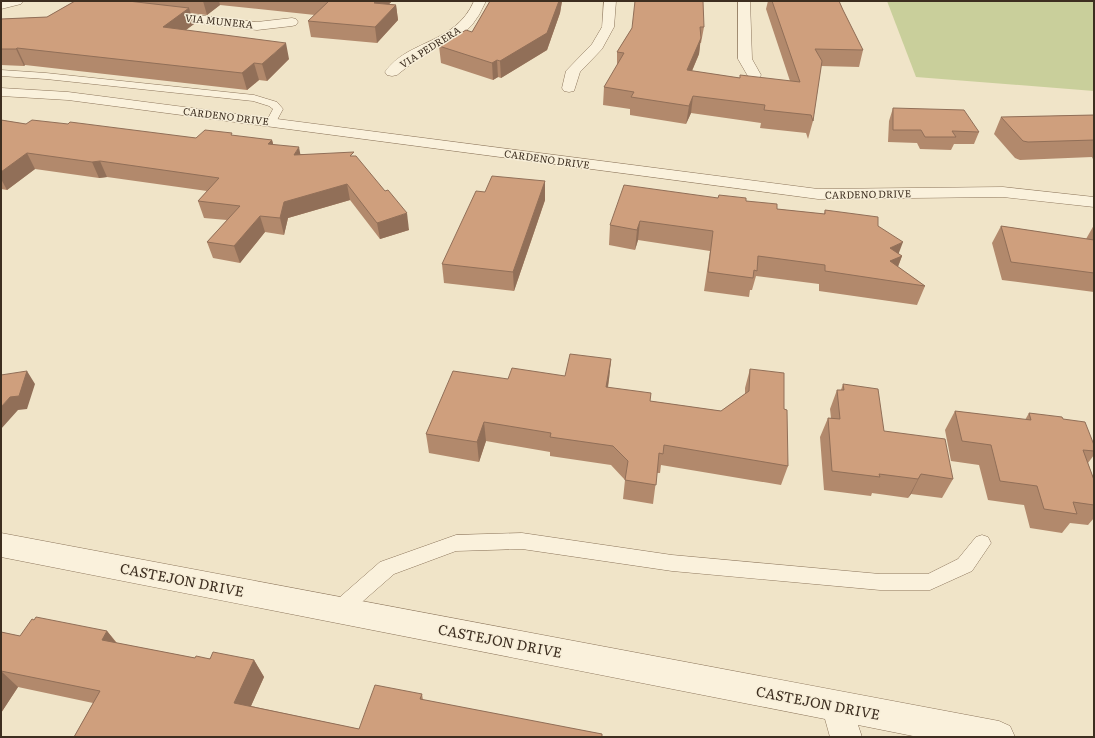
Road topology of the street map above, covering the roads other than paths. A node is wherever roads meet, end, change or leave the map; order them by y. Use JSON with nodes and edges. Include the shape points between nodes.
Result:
{"nodes":[{"id":1,"x":17,"y":1,"type":"edge"},
{"id":2,"x":480,"y":1,"type":"edge"},
{"id":3,"x":610,"y":1,"type":"edge"},
{"id":4,"x":744,"y":1,"type":"edge"},
{"id":5,"x":1,"y":5,"type":"edge"},
{"id":6,"x":150,"y":14,"type":"edge"},
{"id":7,"x":292,"y":22,"type":"dead end"},
{"id":8,"x":392,"y":72,"type":"dead end"},
{"id":9,"x":1,"y":73,"type":"edge"},
{"id":10,"x":754,"y":75,"type":"edge"},
{"id":11,"x":569,"y":88,"type":"dead end"},
{"id":12,"x":1,"y":92,"type":"edge"},
{"id":13,"x":271,"y":122,"type":"junction"},
{"id":14,"x":1094,"y":202,"type":"edge"},
{"id":15,"x":982,"y":543,"type":"dead end"},
{"id":16,"x":1,"y":545,"type":"edge"},
{"id":17,"x":339,"y":610,"type":"junction"},
{"id":18,"x":837,"y":706,"type":"junction"},
{"id":19,"x":846,"y":737,"type":"edge"},
{"id":20,"x":999,"y":737,"type":"edge"}],
"edges":[{"from":1,"to":5,"type":"street"},
{"from":2,"to":8,"type":"street","name":"VIA PEDRERA","via":[[478,10],[456,34],[406,60]]},
{"from":3,"to":11,"type":"street","via":[[608,27],[597,46],[573,71]]},
{"from":4,"to":10,"type":"street","via":[[745,59]]},
{"from":6,"to":7,"type":"street","name":"VIA MUNERA","via":[[257,26]]},
{"from":9,"to":13,"type":"lane","via":[[254,98],[273,104],[278,109]]},
{"from":12,"to":13,"type":"street","name":"CARDENO DRIVE","via":[[68,96]]},
{"from":13,"to":14,"type":"street","name":"CARDENO DRIVE","via":[[818,194],[1003,192]]},
{"from":15,"to":17,"type":"lane","via":[[965,565],[930,582],[880,582],[672,563],[522,541],[456,543],[387,568]]},
{"from":16,"to":17,"type":"street","name":"CASTEJON DRIVE"},
{"from":17,"to":18,"type":"street","name":"CASTEJON DRIVE"},
{"from":18,"to":19,"type":"street"},
{"from":18,"to":20,"type":"street","name":"CASTEJON DRIVE"}]}
